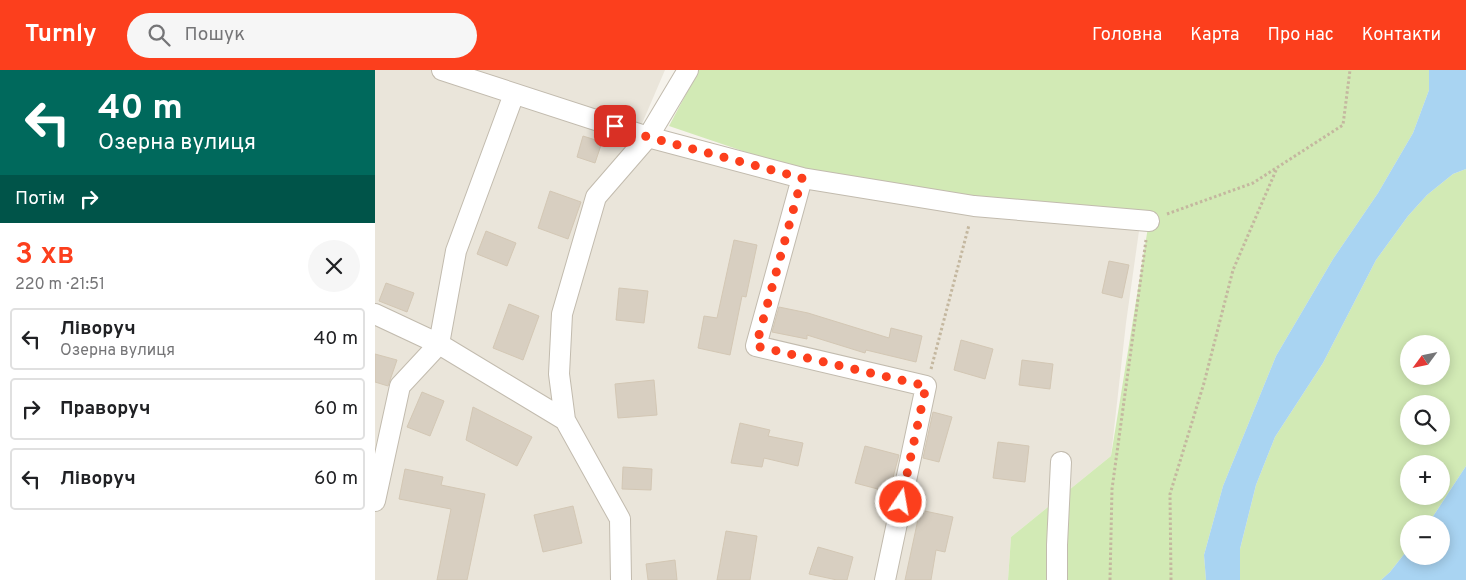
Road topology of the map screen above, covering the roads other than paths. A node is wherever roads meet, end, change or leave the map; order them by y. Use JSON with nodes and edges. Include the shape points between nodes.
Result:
{"nodes":[{"id":1,"x":442,"y":70,"type":"edge"},
{"id":2,"x":688,"y":70,"type":"edge"},
{"id":3,"x":514,"y":94,"type":"junction"},
{"id":4,"x":648,"y":137,"type":"junction"},
{"id":5,"x":802,"y":178,"type":"junction"},
{"id":6,"x":1149,"y":221,"type":"road end"},
{"id":7,"x":375,"y":314,"type":"edge"},
{"id":8,"x":439,"y":344,"type":"junction"},
{"id":9,"x":565,"y":420,"type":"junction"},
{"id":10,"x":1061,"y":462,"type":"dead end"},
{"id":11,"x":375,"y":501,"type":"edge"},
{"id":12,"x":621,"y":580,"type":"edge"},
{"id":13,"x":885,"y":580,"type":"edge"},
{"id":14,"x":1057,"y":580,"type":"edge"}],
"edges":[{"from":1,"to":3,"type":"street"},
{"from":2,"to":4,"type":"street"},
{"from":3,"to":4,"type":"street"},
{"from":3,"to":8,"type":"street","via":[[456,251]]},
{"from":4,"to":5,"type":"street"},
{"from":4,"to":9,"type":"street","via":[[596,197],[562,314],[559,374]]},
{"from":5,"to":6,"type":"street","via":[[974,206]]},
{"from":5,"to":13,"type":"street","via":[[756,346],[926,386]]},
{"from":7,"to":8,"type":"street"},
{"from":8,"to":9,"type":"street"},
{"from":8,"to":11,"type":"street","via":[[400,386]]},
{"from":9,"to":12,"type":"street","via":[[620,519]]},
{"from":10,"to":14,"type":"street"}]}
